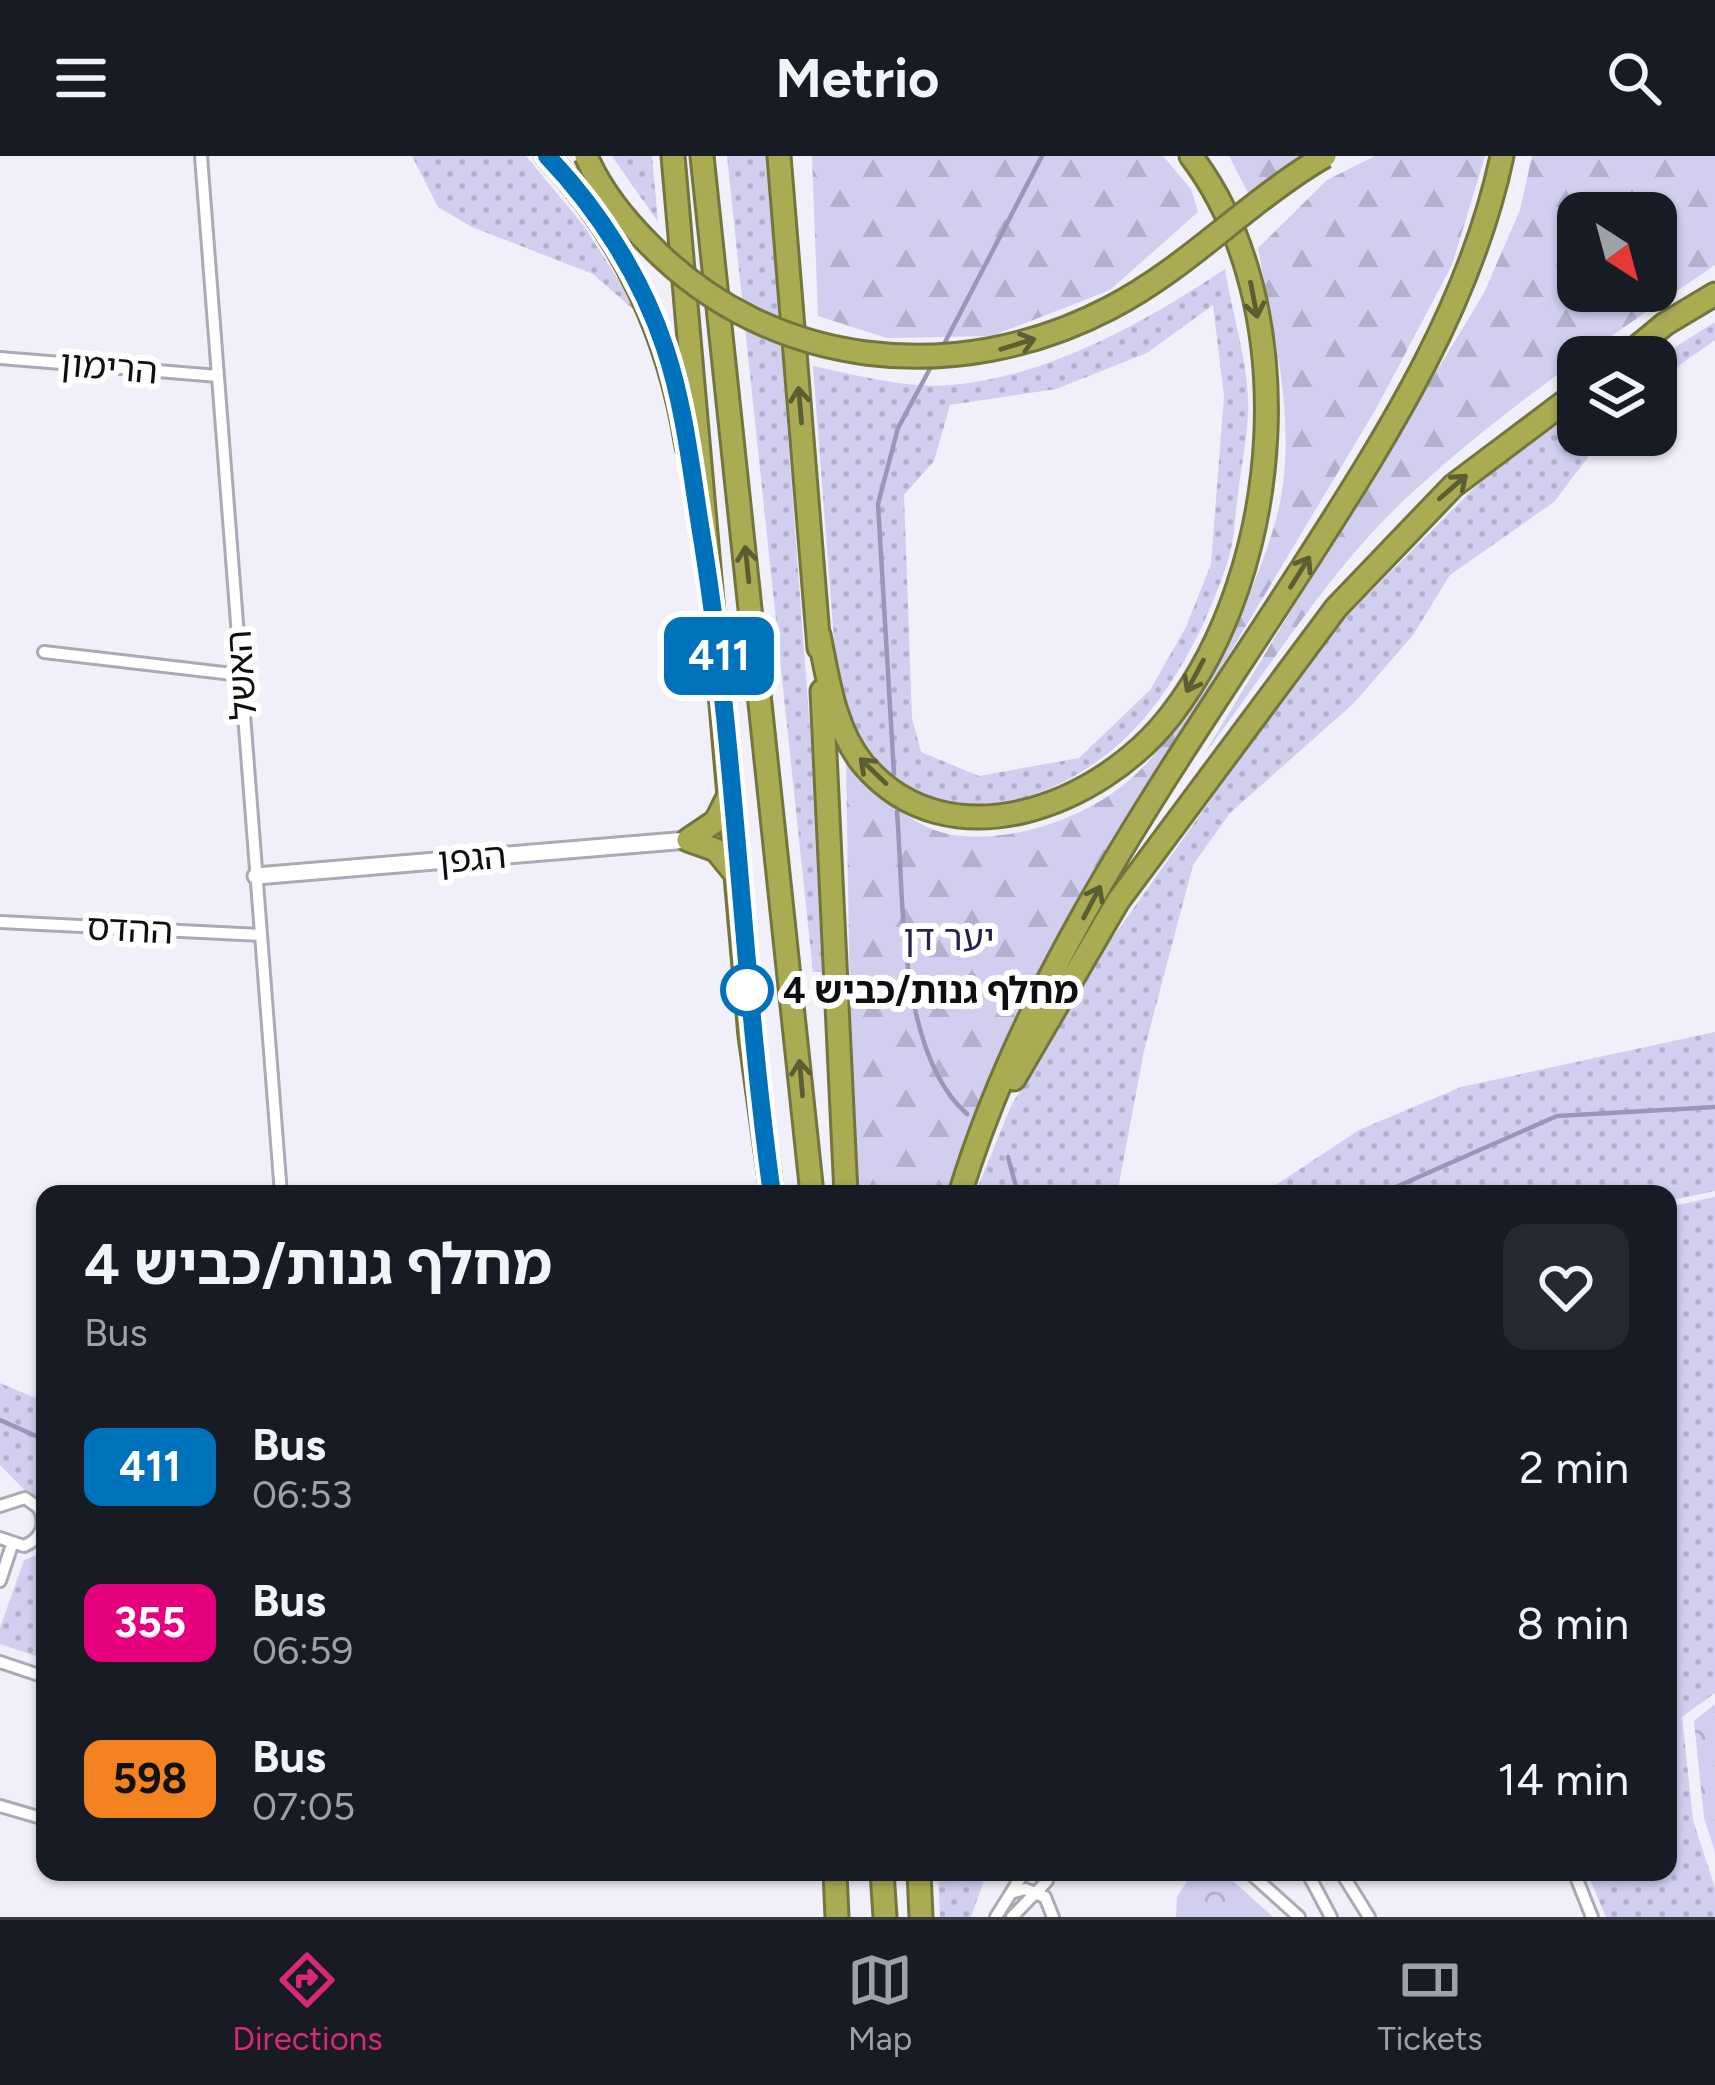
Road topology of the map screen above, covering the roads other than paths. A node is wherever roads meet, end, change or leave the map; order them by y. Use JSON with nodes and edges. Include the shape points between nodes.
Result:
{"nodes":[{"id":1,"x":201,"y":156,"type":"edge"},
{"id":2,"x":547,"y":156,"type":"edge"},
{"id":3,"x":586,"y":156,"type":"edge"},
{"id":4,"x":673,"y":156,"type":"edge"},
{"id":5,"x":702,"y":156,"type":"edge"},
{"id":6,"x":779,"y":156,"type":"edge"},
{"id":7,"x":1191,"y":156,"type":"edge"},
{"id":8,"x":1325,"y":156,"type":"edge"},
{"id":9,"x":1502,"y":156,"type":"edge"},
{"id":10,"x":1715,"y":294,"type":"edge"},
{"id":11,"x":1650,"y":336,"type":"edge"},
{"id":12,"x":0,"y":358,"type":"edge"},
{"id":13,"x":218,"y":376,"type":"junction"},
{"id":14,"x":1557,"y":408,"type":"edge"},
{"id":15,"x":717,"y":631,"type":"junction"},
{"id":16,"x":819,"y":635,"type":"junction"},
{"id":17,"x":44,"y":652,"type":"dead end"},
{"id":18,"x":241,"y":675,"type":"junction"},
{"id":19,"x":730,"y":790,"type":"junction"},
{"id":20,"x":688,"y":840,"type":"junction"},
{"id":21,"x":256,"y":876,"type":"junction"},
{"id":22,"x":739,"y":878,"type":"junction"},
{"id":23,"x":0,"y":922,"type":"edge"},
{"id":24,"x":261,"y":935,"type":"junction"},
{"id":25,"x":971,"y":1159,"type":"junction"},
{"id":26,"x":279,"y":1185,"type":"edge"},
{"id":27,"x":771,"y":1185,"type":"edge"},
{"id":28,"x":811,"y":1185,"type":"edge"},
{"id":29,"x":846,"y":1185,"type":"edge"},
{"id":30,"x":963,"y":1185,"type":"edge"},
{"id":31,"x":0,"y":1506,"type":"edge"},
{"id":32,"x":36,"y":1506,"type":"edge"},
{"id":33,"x":0,"y":1538,"type":"edge"},
{"id":34,"x":36,"y":1538,"type":"edge"},
{"id":35,"x":12,"y":1545,"type":"junction"},
{"id":36,"x":0,"y":1581,"type":"edge"},
{"id":37,"x":0,"y":1662,"type":"edge"},
{"id":38,"x":36,"y":1674,"type":"edge"},
{"id":39,"x":0,"y":1806,"type":"edge"},
{"id":40,"x":36,"y":1817,"type":"edge"},
{"id":41,"x":835,"y":1881,"type":"edge"},
{"id":42,"x":883,"y":1881,"type":"edge"},
{"id":43,"x":920,"y":1881,"type":"edge"},
{"id":44,"x":929,"y":1881,"type":"edge"},
{"id":45,"x":1020,"y":1881,"type":"edge"},
{"id":46,"x":1045,"y":1881,"type":"edge"},
{"id":47,"x":1260,"y":1881,"type":"edge"},
{"id":48,"x":1312,"y":1881,"type":"edge"},
{"id":49,"x":1347,"y":1881,"type":"edge"},
{"id":50,"x":1578,"y":1881,"type":"edge"},
{"id":51,"x":1014,"y":1892,"type":"junction"},
{"id":52,"x":1041,"y":1895,"type":"junction"},
{"id":53,"x":837,"y":1917,"type":"edge"},
{"id":54,"x":885,"y":1917,"type":"edge"},
{"id":55,"x":923,"y":1917,"type":"edge"},
{"id":56,"x":996,"y":1917,"type":"edge"},
{"id":57,"x":1012,"y":1917,"type":"edge"},
{"id":58,"x":1053,"y":1917,"type":"edge"},
{"id":59,"x":1299,"y":1917,"type":"edge"},
{"id":60,"x":1331,"y":1917,"type":"edge"},
{"id":61,"x":1370,"y":1917,"type":"edge"},
{"id":62,"x":1592,"y":1917,"type":"edge"}],
"edges":[{"from":1,"to":13,"type":"street","name":"האשל"},
{"from":2,"to":15,"type":"highway","via":[[602,224],[666,350]]},
{"from":3,"to":8,"type":"highway","one_way":true,"bridge":true,"via":[[638,233],[731,309],[844,351],[932,359],[1014,346],[1112,308]]},
{"from":4,"to":15,"type":"highway"},
{"from":28,"to":5,"type":"highway","one_way":true},
{"from":16,"to":6,"type":"highway","one_way":true},
{"from":7,"to":16,"type":"highway","one_way":true,"via":[[1243,251],[1258,318],[1265,431],[1241,571],[1222,625],[1171,715],[1102,776],[1049,803],[1005,818],[948,815],[863,764],[839,718]]},
{"from":25,"to":9,"type":"highway","one_way":true,"via":[[1017,1042],[1100,886],[1401,406],[1471,271]]},
{"from":10,"to":11,"type":"highway"},
{"from":12,"to":13,"type":"street","name":"הרימון"},
{"from":13,"to":18,"type":"street","name":"האשל"},
{"from":25,"to":14,"type":"highway","one_way":true,"via":[[1118,901],[1336,608],[1454,486]]},
{"from":15,"to":19,"type":"highway"},
{"from":16,"to":29,"type":"highway"},
{"from":17,"to":18,"type":"street"},
{"from":18,"to":21,"type":"street","name":"האשל"},
{"from":19,"to":20,"type":"highway","via":[[716,820]]},
{"from":19,"to":22,"type":"highway"},
{"from":20,"to":21,"type":"street","name":"הגפן"},
{"from":20,"to":22,"type":"highway","via":[[716,850]]},
{"from":21,"to":24,"type":"street","name":"האשל"},
{"from":22,"to":27,"type":"highway"},
{"from":23,"to":24,"type":"street","name":"ההדס"},
{"from":24,"to":26,"type":"street","name":"האשל"},
{"from":25,"to":30,"type":"highway"},
{"from":31,"to":32,"type":"street","via":[[16,1497]]},
{"from":33,"to":35,"type":"street"},
{"from":34,"to":35,"type":"street"},
{"from":35,"to":36,"type":"street"},
{"from":37,"to":38,"type":"street"},
{"from":39,"to":40,"type":"street"},
{"from":41,"to":53,"type":"highway"},
{"from":42,"to":54,"type":"highway"},
{"from":43,"to":55,"type":"highway"},
{"from":44,"to":55,"type":"street"},
{"from":45,"to":51,"type":"street"},
{"from":46,"to":52,"type":"street"},
{"from":47,"to":59,"type":"street"},
{"from":48,"to":60,"type":"street"},
{"from":49,"to":61,"type":"street"},
{"from":50,"to":62,"type":"street"},
{"from":51,"to":52,"type":"street"},
{"from":51,"to":56,"type":"street"},
{"from":52,"to":57,"type":"street"},
{"from":52,"to":58,"type":"street"}]}
